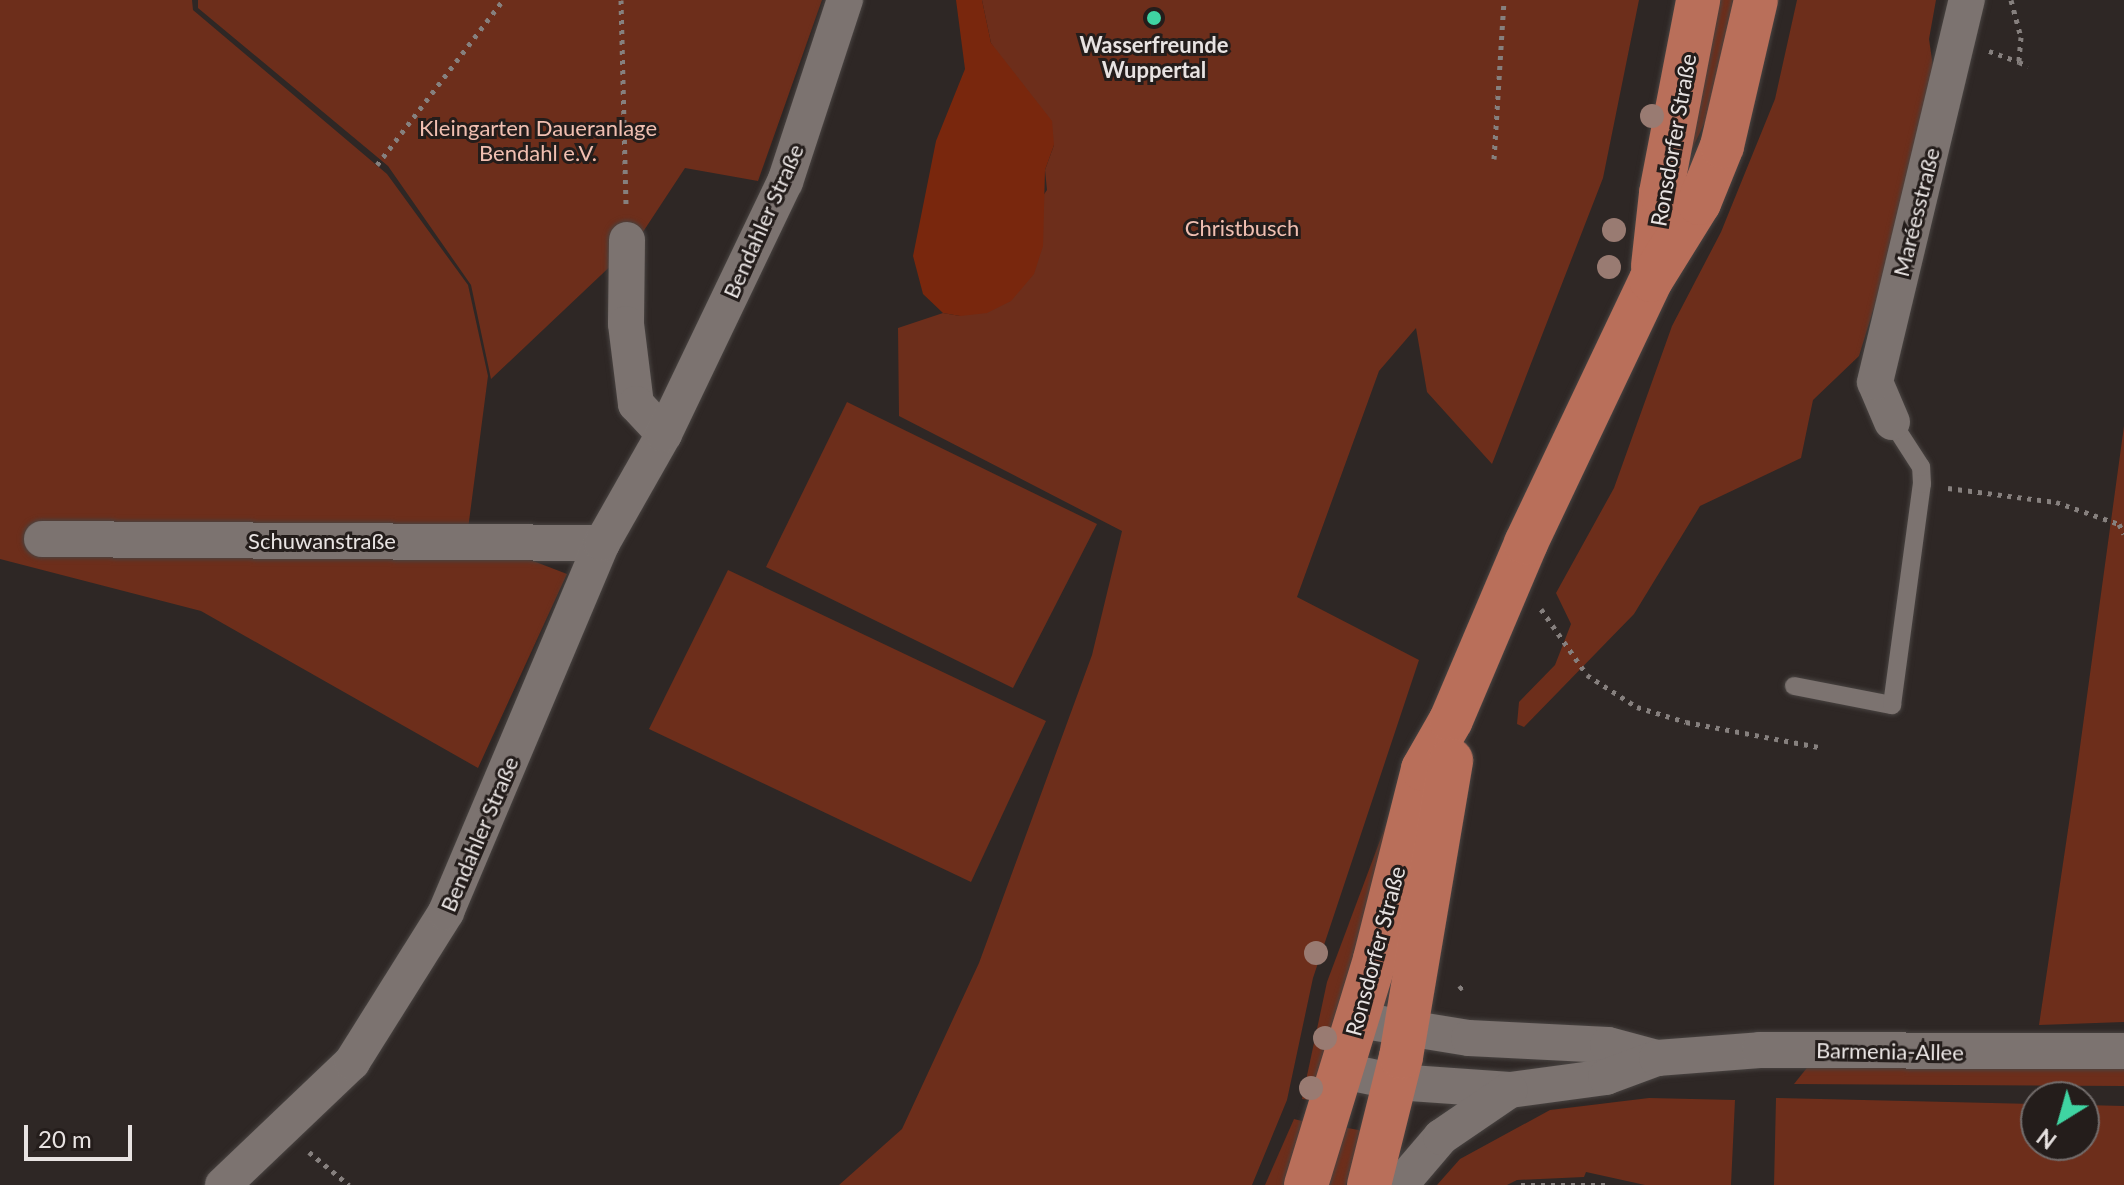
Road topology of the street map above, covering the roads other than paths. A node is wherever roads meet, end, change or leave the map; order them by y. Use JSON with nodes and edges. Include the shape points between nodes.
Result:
{"nodes":[{"id":1,"x":845,"y":0,"type":"edge"},
{"id":2,"x":1698,"y":0,"type":"edge"},
{"id":3,"x":1756,"y":0,"type":"edge"},
{"id":4,"x":1967,"y":0,"type":"edge"},
{"id":5,"x":627,"y":240,"type":"road end"},
{"id":6,"x":1651,"y":280,"type":"junction"},
{"id":7,"x":1892,"y":422,"type":"joint"},
{"id":8,"x":664,"y":434,"type":"junction"},
{"id":9,"x":42,"y":539,"type":"dead end"},
{"id":10,"x":602,"y":543,"type":"junction"},
{"id":11,"x":1794,"y":686,"type":"dead end"},
{"id":12,"x":1451,"y":720,"type":"junction"},
{"id":13,"x":1358,"y":1020,"type":"junction"},
{"id":14,"x":1407,"y":1028,"type":"junction"},
{"id":15,"x":2124,"y":1051,"type":"edge"},
{"id":16,"x":1657,"y":1058,"type":"junction"},
{"id":17,"x":1343,"y":1071,"type":"junction"},
{"id":18,"x":1396,"y":1082,"type":"junction"},
{"id":19,"x":1510,"y":1090,"type":"junction"},
{"id":20,"x":223,"y":1185,"type":"edge"},
{"id":21,"x":1306,"y":1185,"type":"edge"},
{"id":22,"x":1369,"y":1185,"type":"edge"},
{"id":23,"x":1400,"y":1185,"type":"edge"}],
"edges":[{"from":1,"to":8,"type":"street","name":"Bendahler Straße","via":[[785,182]]},
{"from":2,"to":6,"type":"main road","name":"Ronsdorfer Straße","via":[[1661,193]]},
{"from":3,"to":6,"type":"main road","name":"Ronsdorfer Straße","via":[[1722,146],[1699,203]]},
{"from":4,"to":7,"type":"street","name":"Maréesstraße","via":[[1875,382]]},
{"from":5,"to":8,"type":"street","via":[[626,324],[636,404]]},
{"from":6,"to":12,"type":"main road","name":"Ronsdorfer Straße","via":[[1526,543]]},
{"from":7,"to":11,"type":"lane","via":[[1921,467],[1922,484],[1892,705]]},
{"from":8,"to":10,"type":"street","name":"Bendahler Straße"},
{"from":9,"to":10,"type":"street","name":"Schuwanstraße"},
{"from":10,"to":20,"type":"street","name":"Bendahler Straße","via":[[446,912],[352,1062]]},
{"from":12,"to":13,"type":"main road","name":"Ronsdorfer Straße","via":[[1423,769]]},
{"from":12,"to":14,"type":"main road","name":"Ronsdorfer Straße","via":[[1450,772]]},
{"from":13,"to":14,"type":"street","name":"Barmenia-Allee"},
{"from":13,"to":17,"type":"main road","name":"Ronsdorfer Straße"},
{"from":14,"to":16,"type":"street","name":"Barmenia-Allee","via":[[1469,1038],[1608,1045]]},
{"from":14,"to":18,"type":"main road","name":"Ronsdorfer Straße"},
{"from":15,"to":16,"type":"street","name":"Barmenia-Allee","via":[[1760,1050]]},
{"from":16,"to":19,"type":"street","name":"Barmenia-Allee","via":[[1606,1077]]},
{"from":17,"to":18,"type":"street","name":"Barmenia-Allee"},
{"from":17,"to":21,"type":"main road","name":"Ronsdorfer Straße"},
{"from":18,"to":19,"type":"street","name":"Barmenia-Allee"},
{"from":18,"to":22,"type":"main road","name":"Ronsdorfer Straße"},
{"from":19,"to":23,"type":"street","name":"Barmenia-Allee","via":[[1441,1137]]}]}
